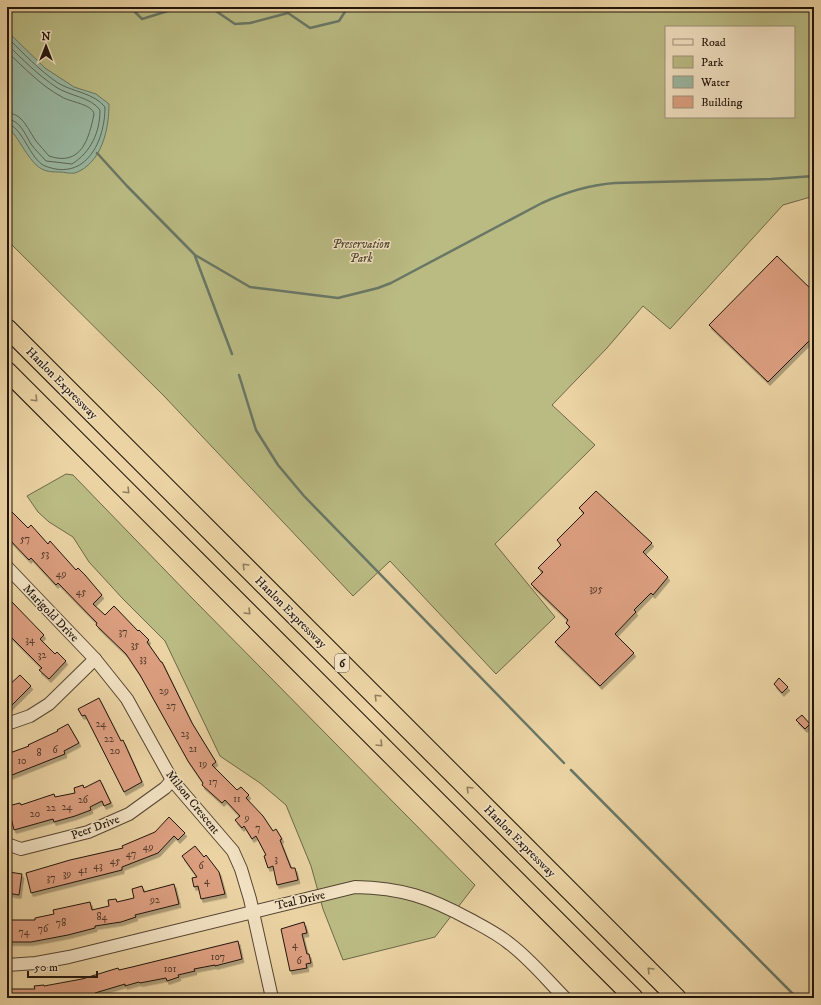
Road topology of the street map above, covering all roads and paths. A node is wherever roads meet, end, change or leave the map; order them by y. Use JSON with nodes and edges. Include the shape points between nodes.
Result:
{"nodes":[{"id":1,"x":7,"y":328,"type":"edge"},
{"id":2,"x":7,"y":372,"type":"edge"},
{"id":3,"x":7,"y":568,"type":"edge"},
{"id":4,"x":95,"y":659,"type":"junction"},
{"id":5,"x":7,"y":724,"type":"edge"},
{"id":6,"x":172,"y":780,"type":"junction"},
{"id":7,"x":7,"y":844,"type":"edge"},
{"id":8,"x":253,"y":911,"type":"junction"},
{"id":9,"x":7,"y":965,"type":"edge"},
{"id":10,"x":272,"y":998,"type":"edge"},
{"id":11,"x":564,"y":998,"type":"edge"},
{"id":12,"x":634,"y":998,"type":"edge"},
{"id":13,"x":677,"y":998,"type":"edge"}],
"edges":[{"from":13,"to":1,"type":"highway","name":"Hanlon Expressway","number":"6","one_way":true},
{"from":2,"to":12,"type":"highway","one_way":true},
{"from":3,"to":4,"type":"street","name":"Marigold Drive"},
{"from":4,"to":5,"type":"street","via":[[49,704],[30,716]]},
{"from":4,"to":6,"type":"street","name":"Milson Crescent","via":[[127,699]]},
{"from":6,"to":7,"type":"street","name":"Peer Drive","via":[[129,814],[88,832],[22,849]]},
{"from":6,"to":8,"type":"street","name":"Milson Crescent","via":[[233,851]]},
{"from":8,"to":9,"type":"street","name":"Teal Drive","via":[[69,957]]},
{"from":8,"to":10,"type":"street","name":"Milson Crescent"},
{"from":8,"to":11,"type":"street","name":"Teal Drive","via":[[355,887],[406,892],[444,905],[495,933],[511,944]]}]}
